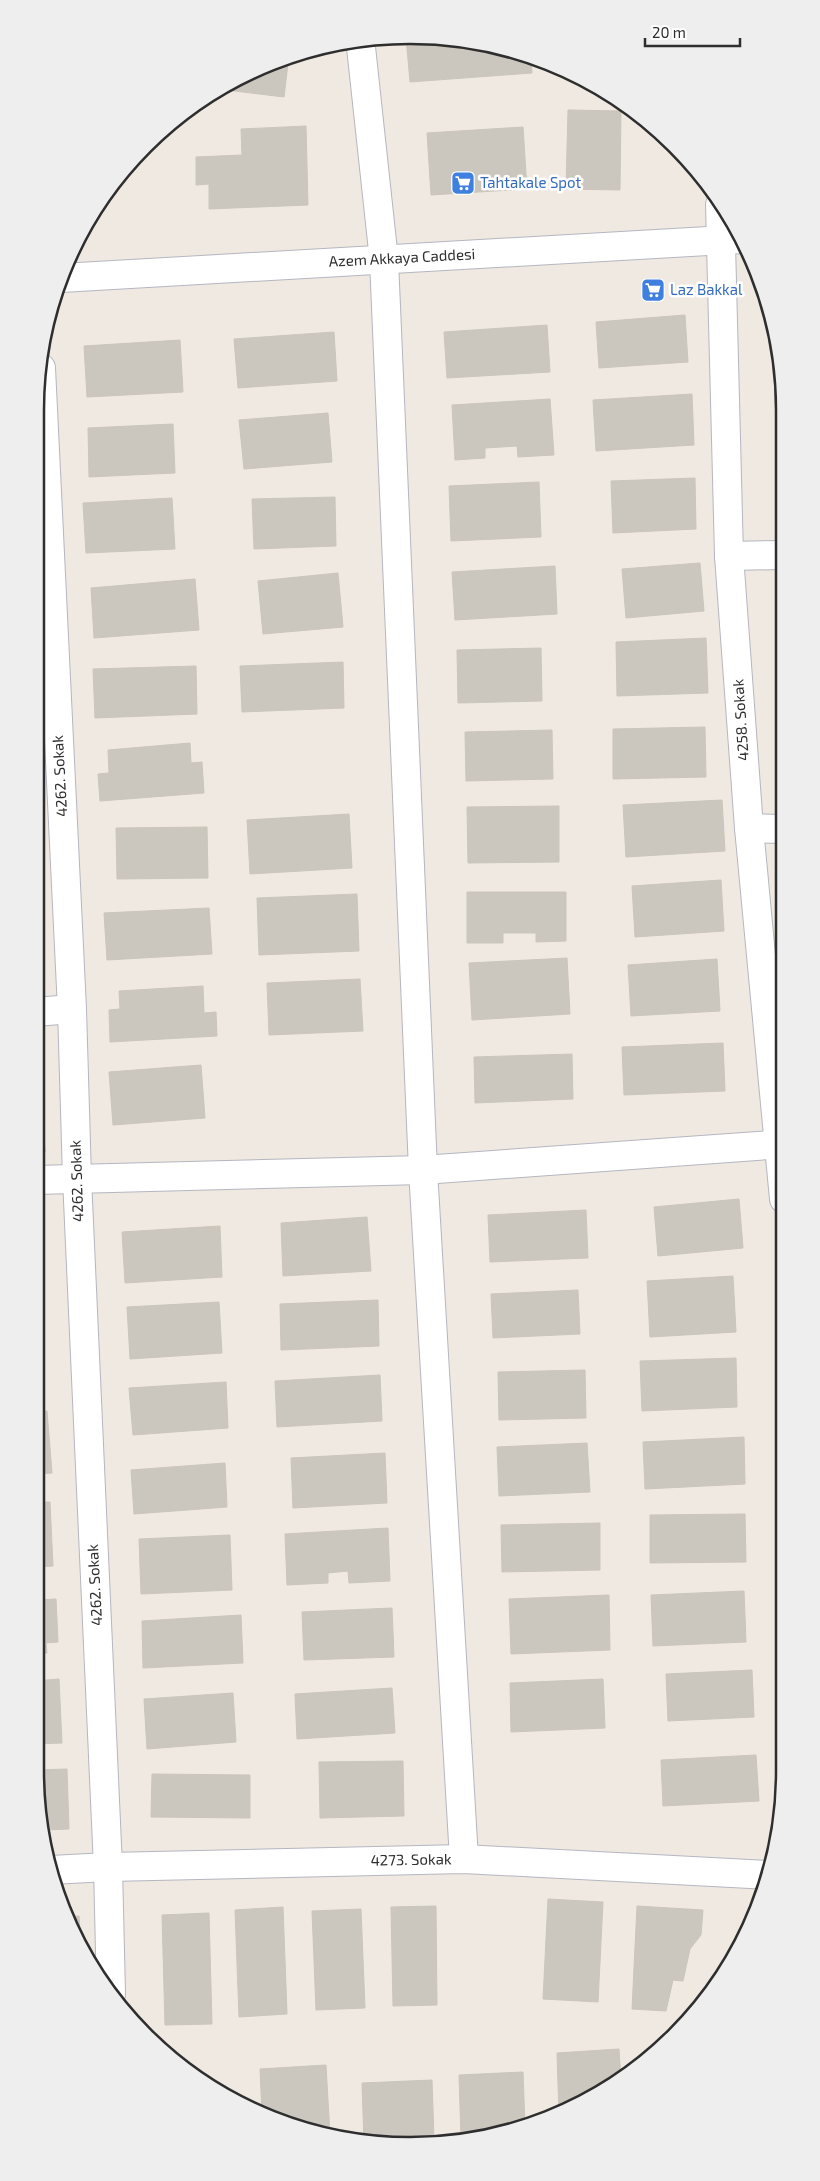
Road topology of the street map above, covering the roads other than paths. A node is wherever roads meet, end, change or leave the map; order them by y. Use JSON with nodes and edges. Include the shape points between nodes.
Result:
{"nodes":[{"id":1,"x":361,"y":47,"type":"edge"},
{"id":2,"x":732,"y":239,"type":"edge"},
{"id":3,"x":384,"y":260,"type":"junction"},
{"id":4,"x":69,"y":278,"type":"edge"},
{"id":5,"x":44,"y":430,"type":"edge"},
{"id":6,"x":776,"y":555,"type":"edge"},
{"id":7,"x":729,"y":556,"type":"junction"},
{"id":8,"x":749,"y":828,"type":"junction"},
{"id":9,"x":776,"y":829,"type":"edge"},
{"id":10,"x":72,"y":1009,"type":"junction"},
{"id":11,"x":44,"y":1011,"type":"edge"},
{"id":12,"x":776,"y":1095,"type":"edge"},
{"id":13,"x":776,"y":1144,"type":"edge"},
{"id":14,"x":423,"y":1170,"type":"junction"},
{"id":15,"x":77,"y":1178,"type":"junction"},
{"id":16,"x":44,"y":1180,"type":"edge"},
{"id":17,"x":464,"y":1859,"type":"junction"},
{"id":18,"x":108,"y":1867,"type":"junction"},
{"id":19,"x":57,"y":1870,"type":"edge"},
{"id":20,"x":761,"y":1875,"type":"edge"},
{"id":21,"x":111,"y":1982,"type":"edge"}],
"edges":[{"from":1,"to":3,"type":"street"},
{"from":2,"to":3,"type":"street","name":"Azem Akkaya Caddesi"},
{"from":2,"to":7,"type":"street","name":"4258. Sokak"},
{"from":3,"to":4,"type":"street","name":"Azem Akkaya Caddesi"},
{"from":3,"to":14,"type":"street"},
{"from":5,"to":10,"type":"street","name":"4262. Sokak"},
{"from":6,"to":7,"type":"street"},
{"from":7,"to":8,"type":"street","name":"4258. Sokak"},
{"from":8,"to":9,"type":"street"},
{"from":8,"to":12,"type":"street","name":"4258. Sokak"},
{"from":10,"to":11,"type":"street"},
{"from":10,"to":15,"type":"street","name":"4262. Sokak"},
{"from":13,"to":14,"type":"street"},
{"from":14,"to":15,"type":"street"},
{"from":14,"to":17,"type":"street"},
{"from":15,"to":16,"type":"street"},
{"from":15,"to":18,"type":"street","name":"4262. Sokak"},
{"from":17,"to":18,"type":"street","name":"4273. Sokak"},
{"from":17,"to":20,"type":"street","name":"4273. Sokak"},
{"from":18,"to":19,"type":"street","name":"4273. Sokak"},
{"from":18,"to":21,"type":"street","name":"4262. Sokak"}]}
